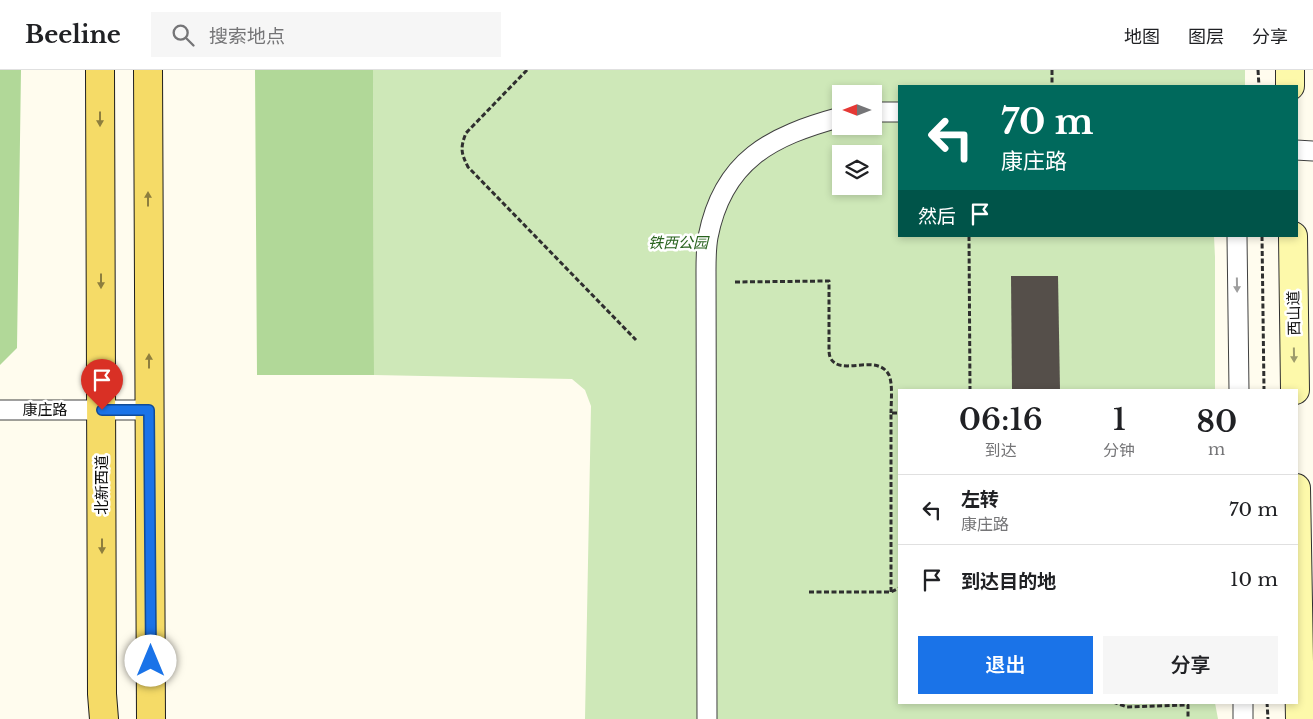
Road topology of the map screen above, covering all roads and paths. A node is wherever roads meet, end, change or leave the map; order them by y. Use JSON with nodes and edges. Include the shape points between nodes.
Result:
{"nodes":[{"id":1,"x":100,"y":70,"type":"edge"},
{"id":2,"x":148,"y":70,"type":"edge"},
{"id":3,"x":527,"y":70,"type":"edge"},
{"id":4,"x":1052,"y":70,"type":"edge"},
{"id":5,"x":1258,"y":70,"type":"edge"},
{"id":6,"x":1290,"y":70,"type":"edge"},
{"id":7,"x":1052,"y":85,"type":"edge"},
{"id":8,"x":1259,"y":85,"type":"edge"},
{"id":9,"x":1290,"y":85,"type":"edge"},
{"id":10,"x":882,"y":112,"type":"edge"},
{"id":11,"x":898,"y":112,"type":"edge"},
{"id":12,"x":832,"y":120,"type":"edge"},
{"id":13,"x":1298,"y":150,"type":"edge"},
{"id":14,"x":1313,"y":151,"type":"edge"},
{"id":15,"x":970,"y":237,"type":"edge"},
{"id":16,"x":1236,"y":237,"type":"edge"},
{"id":17,"x":1262,"y":237,"type":"edge"},
{"id":18,"x":1292,"y":237,"type":"edge"},
{"id":19,"x":734,"y":282,"type":"dead end"},
{"id":20,"x":636,"y":340,"type":"dead end"},
{"id":21,"x":970,"y":389,"type":"edge"},
{"id":22,"x":1239,"y":389,"type":"edge"},
{"id":23,"x":1264,"y":389,"type":"edge"},
{"id":24,"x":1295,"y":389,"type":"edge"},
{"id":25,"x":0,"y":410,"type":"edge"},
{"id":26,"x":102,"y":410,"type":"junction"},
{"id":27,"x":149,"y":410,"type":"junction"},
{"id":28,"x":891,"y":413,"type":"junction"},
{"id":29,"x":898,"y":413,"type":"edge"},
{"id":30,"x":898,"y":588,"type":"edge"},
{"id":31,"x":809,"y":592,"type":"dead end"},
{"id":32,"x":891,"y":592,"type":"junction"},
{"id":33,"x":1298,"y":604,"type":"edge"},
{"id":34,"x":1115,"y":704,"type":"edge"},
{"id":35,"x":1243,"y":704,"type":"edge"},
{"id":36,"x":1267,"y":704,"type":"edge"},
{"id":37,"x":104,"y":719,"type":"edge"},
{"id":38,"x":151,"y":719,"type":"edge"},
{"id":39,"x":707,"y":719,"type":"edge"},
{"id":40,"x":1188,"y":719,"type":"edge"},
{"id":41,"x":1243,"y":719,"type":"edge"},
{"id":42,"x":1268,"y":719,"type":"edge"},
{"id":43,"x":1300,"y":719,"type":"edge"}],
"edges":[{"from":1,"to":26,"type":"main road","name":"北新西道","one_way":true},
{"from":27,"to":2,"type":"main road","one_way":true},
{"from":3,"to":20,"type":"path","via":[[466,133],[462,156],[468,167]]},
{"from":4,"to":7,"type":"path"},
{"from":5,"to":8,"type":"path"},
{"from":6,"to":9,"type":"main road"},
{"from":10,"to":11,"type":"street"},
{"from":12,"to":39,"type":"street","via":[[777,140],[736,172],[721,196],[708,238]]},
{"from":13,"to":14,"type":"street"},
{"from":15,"to":21,"type":"path"},
{"from":16,"to":22,"type":"street","one_way":true},
{"from":17,"to":23,"type":"path"},
{"from":18,"to":24,"type":"main road","name":"西山道","one_way":true},
{"from":19,"to":28,"type":"path","via":[[829,281],[830,357],[842,366],[876,365],[883,368],[891,383]]},
{"from":25,"to":26,"type":"street","name":"康庄路"},
{"from":26,"to":27,"type":"street","name":"康庄路"},
{"from":26,"to":37,"type":"main road","name":"北新西道","one_way":true},
{"from":27,"to":38,"type":"main road"},
{"from":28,"to":29,"type":"path"},
{"from":28,"to":32,"type":"path"},
{"from":30,"to":32,"type":"path"},
{"from":31,"to":32,"type":"path"},
{"from":33,"to":43,"type":"main road"},
{"from":34,"to":40,"type":"path","via":[[1127,708],[1188,705]]},
{"from":35,"to":41,"type":"street"},
{"from":36,"to":42,"type":"path"}]}
